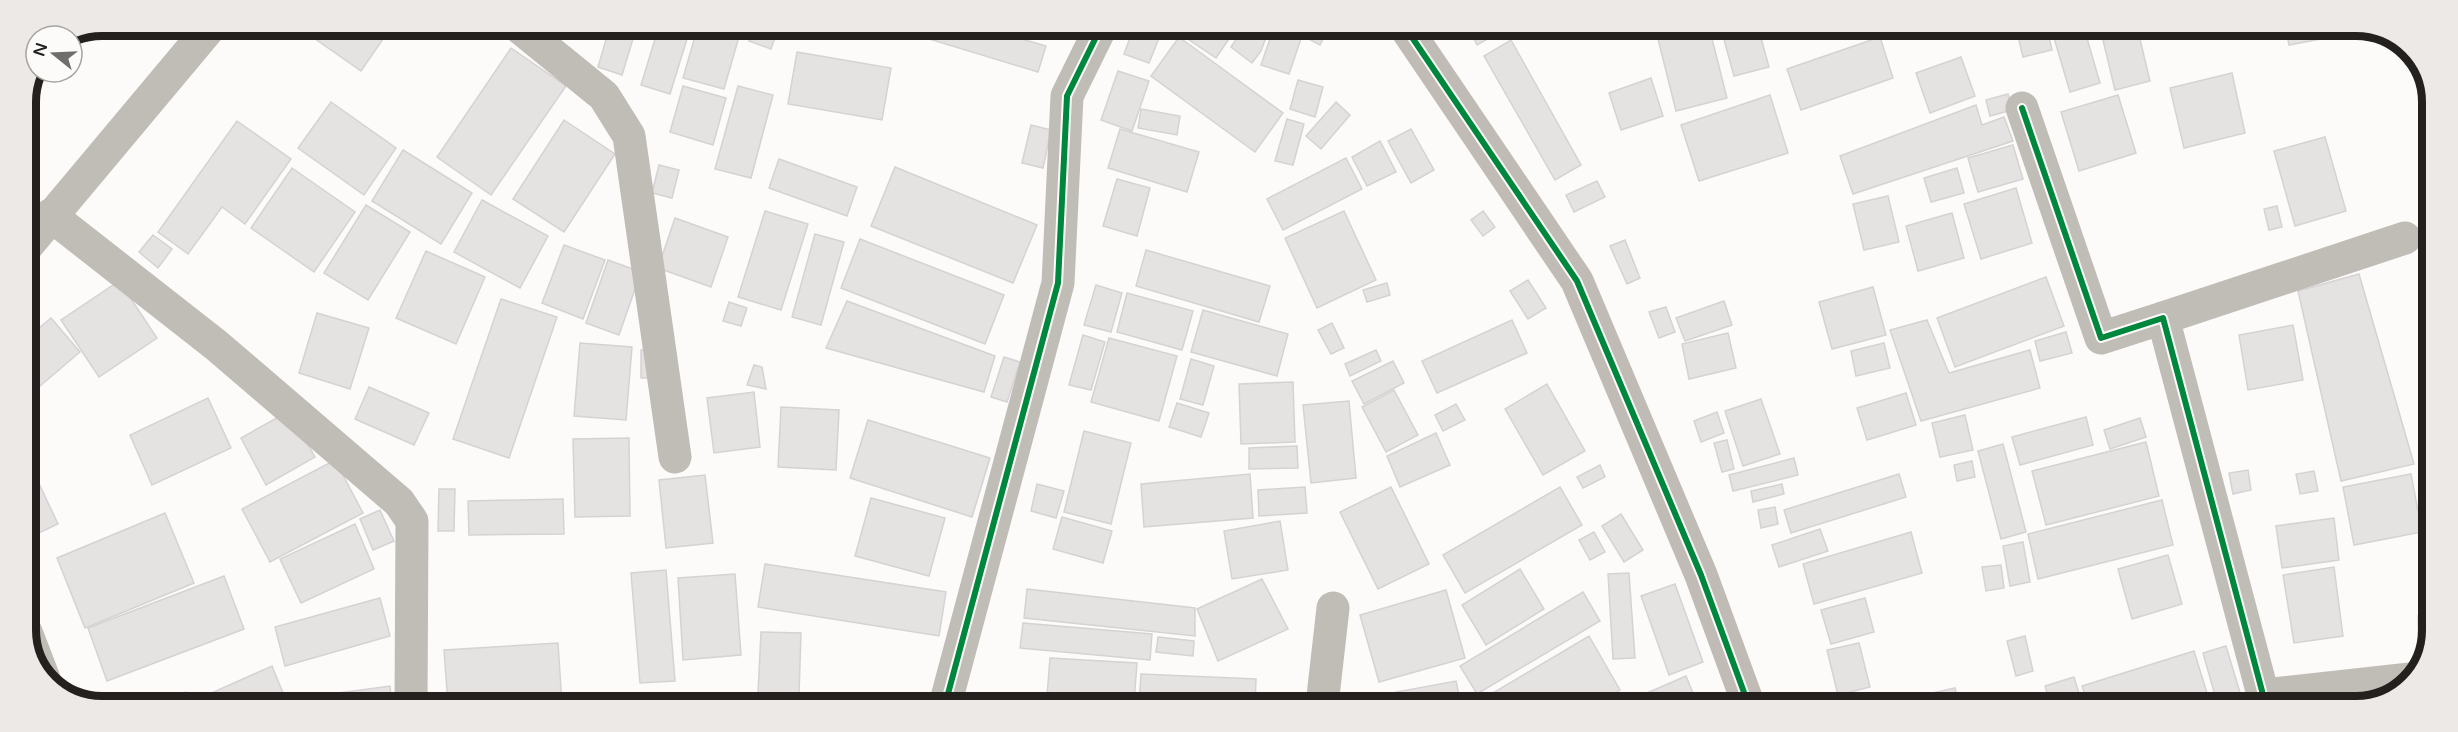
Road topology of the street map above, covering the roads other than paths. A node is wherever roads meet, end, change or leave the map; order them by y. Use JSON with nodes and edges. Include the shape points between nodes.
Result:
{"nodes":[{"id":1,"x":202,"y":36,"type":"edge"},
{"id":2,"x":530,"y":36,"type":"edge"},
{"id":3,"x":1097,"y":36,"type":"edge"},
{"id":4,"x":1411,"y":36,"type":"edge"},
{"id":5,"x":2022,"y":108,"type":"dead end"},
{"id":6,"x":50,"y":215,"type":"junction"},
{"id":7,"x":36,"y":234,"type":"edge"},
{"id":8,"x":2405,"y":238,"type":"dead end"},
{"id":9,"x":2163,"y":318,"type":"junction"},
{"id":10,"x":675,"y":457,"type":"dead end"},
{"id":11,"x":1333,"y":608,"type":"dead end"},
{"id":12,"x":2397,"y":681,"type":"edge"},
{"id":13,"x":411,"y":696,"type":"edge"},
{"id":14,"x":947,"y":696,"type":"edge"},
{"id":15,"x":1323,"y":696,"type":"edge"},
{"id":16,"x":1745,"y":696,"type":"edge"},
{"id":17,"x":2264,"y":696,"type":"edge"},
{"id":18,"x":2298,"y":696,"type":"edge"}],
"edges":[{"from":1,"to":6,"type":"street"},
{"from":2,"to":10,"type":"street","via":[[604,96],[629,136]]},
{"from":3,"to":14,"type":"street","via":[[1067,96],[1058,283]]},
{"from":4,"to":16,"type":"street","via":[[1577,281],[1701,575]]},
{"from":5,"to":9,"type":"street","via":[[2101,338]]},
{"from":6,"to":7,"type":"street"},
{"from":6,"to":13,"type":"street","via":[[216,345],[399,502],[412,521]]},
{"from":8,"to":9,"type":"street"},
{"from":9,"to":17,"type":"street"},
{"from":11,"to":15,"type":"street"},
{"from":12,"to":18,"type":"street"}]}
